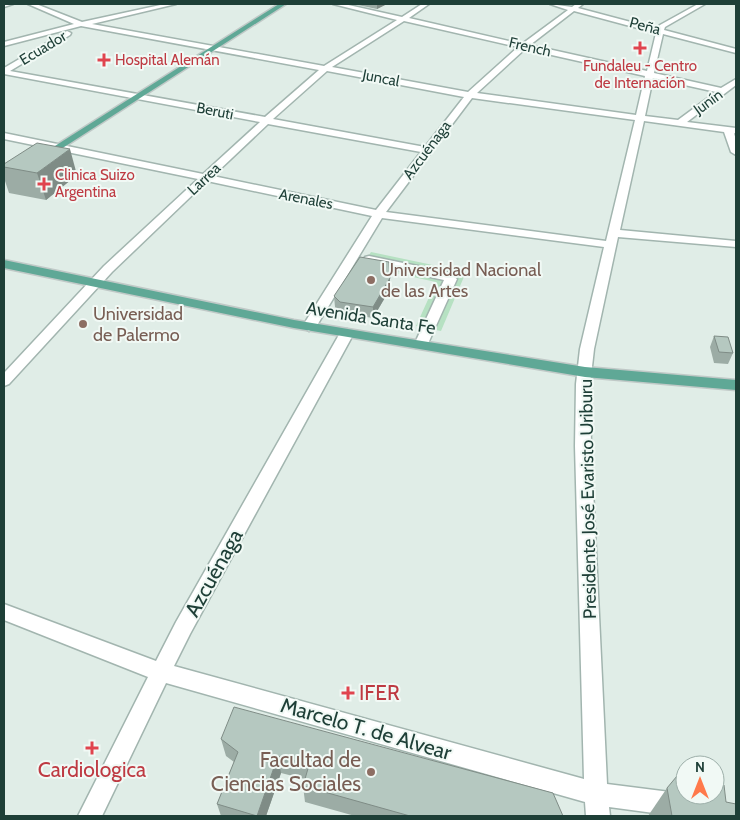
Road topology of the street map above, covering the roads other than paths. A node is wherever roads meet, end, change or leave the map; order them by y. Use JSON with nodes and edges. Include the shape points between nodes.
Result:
{"nodes":[{"id":1,"x":10,"y":4,"type":"edge"},
{"id":2,"x":30,"y":4,"type":"edge"},
{"id":3,"x":173,"y":4,"type":"edge"},
{"id":4,"x":283,"y":4,"type":"edge"},
{"id":5,"x":336,"y":4,"type":"edge"},
{"id":6,"x":426,"y":4,"type":"edge"},
{"id":7,"x":553,"y":4,"type":"edge"},
{"id":8,"x":702,"y":4,"type":"edge"},
{"id":9,"x":4,"y":5,"type":"edge"},
{"id":10,"x":577,"y":6,"type":"edge"},
{"id":11,"x":403,"y":18,"type":"junction"},
{"id":12,"x":81,"y":24,"type":"junction"},
{"id":13,"x":660,"y":30,"type":"junction"},
{"id":14,"x":50,"y":32,"type":"junction"},
{"id":15,"x":62,"y":36,"type":"junction"},
{"id":16,"x":4,"y":44,"type":"edge"},
{"id":17,"x":525,"y":46,"type":"junction"},
{"id":18,"x":213,"y":48,"type":"junction"},
{"id":19,"x":736,"y":51,"type":"edge"},
{"id":20,"x":326,"y":68,"type":"junction"},
{"id":21,"x":4,"y":72,"type":"edge"},
{"id":22,"x":651,"y":74,"type":"junction"},
{"id":23,"x":736,"y":81,"type":"edge"},
{"id":24,"x":724,"y":90,"type":"junction"},
{"id":25,"x":470,"y":95,"type":"junction"},
{"id":26,"x":136,"y":96,"type":"junction"},
{"id":27,"x":640,"y":118,"type":"junction"},
{"id":28,"x":266,"y":121,"type":"junction"},
{"id":29,"x":680,"y":123,"type":"junction"},
{"id":30,"x":732,"y":131,"type":"edge"},
{"id":31,"x":4,"y":136,"type":"edge"},
{"id":32,"x":57,"y":147,"type":"junction"},
{"id":33,"x":426,"y":150,"type":"junction"},
{"id":34,"x":736,"y":152,"type":"edge"},
{"id":35,"x":34,"y":162,"type":"edge"},
{"id":36,"x":204,"y":179,"type":"junction"},
{"id":37,"x":379,"y":214,"type":"junction"},
{"id":38,"x":613,"y":239,"type":"junction"},
{"id":39,"x":736,"y":244,"type":"edge"},
{"id":40,"x":353,"y":257,"type":"junction"},
{"id":41,"x":4,"y":264,"type":"edge"},
{"id":42,"x":95,"y":283,"type":"junction"},
{"id":43,"x":309,"y":327,"type":"junction"},
{"id":44,"x":347,"y":333,"type":"junction"},
{"id":45,"x":421,"y":345,"type":"junction"},
{"id":46,"x":585,"y":372,"type":"junction"},
{"id":47,"x":4,"y":381,"type":"edge"},
{"id":48,"x":736,"y":385,"type":"edge"},
{"id":49,"x":4,"y":612,"type":"edge"},
{"id":50,"x":161,"y":672,"type":"junction"},
{"id":51,"x":597,"y":805,"type":"edge"},
{"id":52,"x":699,"y":808,"type":"edge"},
{"id":53,"x":90,"y":816,"type":"edge"}],
"edges":[{"from":1,"to":9,"type":"street"},
{"from":2,"to":12,"type":"street","name":"Juncal"},
{"from":3,"to":12,"type":"street"},
{"from":4,"to":18,"type":"main road"},
{"from":5,"to":11,"type":"street","name":"French"},
{"from":6,"to":11,"type":"street","name":"Larrea"},
{"from":7,"to":10,"type":"street","name":"Peña"},
{"from":8,"to":13,"type":"street"},
{"from":10,"to":13,"type":"street","name":"Peña"},
{"from":10,"to":17,"type":"street","name":"Azcuénaga"},
{"from":11,"to":17,"type":"street","name":"French"},
{"from":11,"to":20,"type":"street","name":"Larrea"},
{"from":12,"to":14,"type":"street"},
{"from":12,"to":15,"type":"street","name":"Ecuador"},
{"from":12,"to":18,"type":"street","name":"Juncal"},
{"from":13,"to":19,"type":"street","name":"Peña"},
{"from":13,"to":22,"type":"street","name":"Presidente José Evaristo Uriburu"},
{"from":14,"to":15,"type":"street","via":[[60,32]]},
{"from":14,"to":16,"type":"street"},
{"from":15,"to":21,"type":"street","name":"Ecuador"},
{"from":17,"to":22,"type":"street","name":"French"},
{"from":17,"to":25,"type":"street","name":"Azcuénaga"},
{"from":18,"to":20,"type":"street","name":"Juncal"},
{"from":18,"to":26,"type":"main road"},
{"from":20,"to":25,"type":"street","name":"Juncal"},
{"from":20,"to":28,"type":"street","name":"Larrea"},
{"from":21,"to":26,"type":"street","name":"Beruti"},
{"from":22,"to":24,"type":"street","name":"French"},
{"from":22,"to":27,"type":"street","name":"Presidente José Evaristo Uriburu"},
{"from":23,"to":24,"type":"street","name":"Junín"},
{"from":24,"to":29,"type":"street","name":"Junín"},
{"from":25,"to":27,"type":"street","name":"Juncal"},
{"from":25,"to":33,"type":"street","name":"Azcuénaga"},
{"from":26,"to":28,"type":"street","name":"Beruti"},
{"from":26,"to":32,"type":"main road"},
{"from":27,"to":29,"type":"street","name":"Juncal"},
{"from":27,"to":38,"type":"street","name":"Presidente José Evaristo Uriburu"},
{"from":28,"to":33,"type":"street","name":"Beruti"},
{"from":28,"to":36,"type":"street","name":"Larrea"},
{"from":29,"to":30,"type":"street","name":"Juncal"},
{"from":30,"to":34,"type":"street","name":"Junín"},
{"from":31,"to":32,"type":"street","name":"Arenales"},
{"from":32,"to":35,"type":"main road"},
{"from":32,"to":36,"type":"street","name":"Arenales"},
{"from":33,"to":37,"type":"street","name":"Azcuénaga"},
{"from":36,"to":37,"type":"street","name":"Arenales"},
{"from":36,"to":42,"type":"street","name":"Larrea"},
{"from":37,"to":38,"type":"street","name":"Arenales"},
{"from":37,"to":40,"type":"street","name":"Azcuénaga"},
{"from":38,"to":39,"type":"street","name":"Arenales"},
{"from":38,"to":46,"type":"street","name":"Presidente José Evaristo Uriburu","via":[[587,350]]},
{"from":40,"to":43,"type":"street","name":"Azcuénaga"},
{"from":40,"to":45,"type":"street","via":[[451,279]]},
{"from":41,"to":42,"type":"main road","name":"Avenida Santa Fe"},
{"from":42,"to":43,"type":"main road","name":"Avenida Santa Fe"},
{"from":42,"to":47,"type":"street","name":"Larrea"},
{"from":43,"to":44,"type":"main road","name":"Avenida Santa Fe"},
{"from":44,"to":45,"type":"main road","name":"Avenida Santa Fe"},
{"from":44,"to":50,"type":"street","name":"Azcuénaga"},
{"from":45,"to":46,"type":"main road","name":"Avenida Santa Fe"},
{"from":46,"to":48,"type":"main road","name":"Avenida Santa Fe"},
{"from":46,"to":51,"type":"street","name":"Presidente José Evaristo Uriburu","via":[[583,446]]},
{"from":49,"to":50,"type":"street","name":"Marcelo T. de Alvear"},
{"from":50,"to":51,"type":"street","name":"Marcelo T. de Alvear"},
{"from":50,"to":53,"type":"street","name":"Azcuénaga"},
{"from":51,"to":52,"type":"street","name":"Marcelo T. de Alvear"}]}
